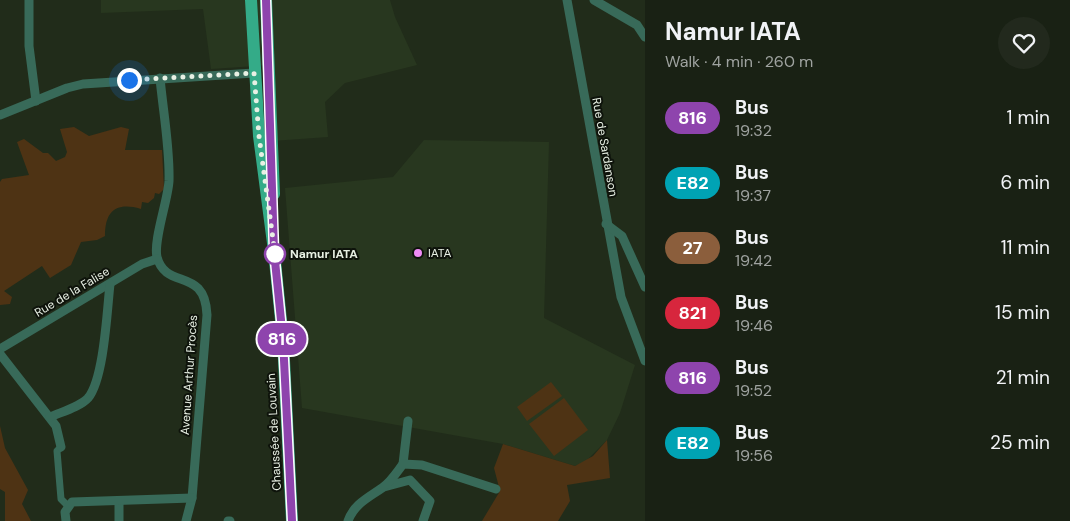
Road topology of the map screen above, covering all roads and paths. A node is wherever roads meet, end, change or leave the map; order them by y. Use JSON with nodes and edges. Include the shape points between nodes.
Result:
{"nodes":[{"id":1,"x":29,"y":0,"type":"edge"},
{"id":2,"x":251,"y":0,"type":"edge"},
{"id":3,"x":266,"y":0,"type":"edge"},
{"id":4,"x":567,"y":0,"type":"edge"},
{"id":5,"x":594,"y":0,"type":"edge"},
{"id":6,"x":645,"y":37,"type":"edge"},
{"id":7,"x":268,"y":67,"type":"junction"},
{"id":8,"x":254,"y":73,"type":"junction"},
{"id":9,"x":160,"y":78,"type":"junction"},
{"id":10,"x":36,"y":100,"type":"junction"},
{"id":11,"x":0,"y":116,"type":"edge"},
{"id":12,"x":265,"y":118,"type":"junction"},
{"id":13,"x":606,"y":224,"type":"junction"},
{"id":14,"x":158,"y":259,"type":"junction"},
{"id":15,"x":110,"y":284,"type":"junction"},
{"id":16,"x":645,"y":287,"type":"edge"},
{"id":17,"x":0,"y":349,"type":"edge"},
{"id":18,"x":0,"y":354,"type":"edge"},
{"id":19,"x":645,"y":361,"type":"edge"},
{"id":20,"x":50,"y":417,"type":"junction"},
{"id":21,"x":408,"y":421,"type":"dead end"},
{"id":22,"x":62,"y":447,"type":"joint"},
{"id":23,"x":403,"y":464,"type":"junction"},
{"id":24,"x":384,"y":487,"type":"junction"},
{"id":25,"x":496,"y":489,"type":"dead end"},
{"id":26,"x":192,"y":498,"type":"junction"},
{"id":27,"x":118,"y":501,"type":"junction"},
{"id":28,"x":68,"y":506,"type":"junction"},
{"id":29,"x":66,"y":521,"type":"edge"},
{"id":30,"x":119,"y":521,"type":"edge"},
{"id":31,"x":186,"y":521,"type":"edge"},
{"id":32,"x":292,"y":521,"type":"edge"},
{"id":33,"x":348,"y":521,"type":"edge"},
{"id":34,"x":423,"y":521,"type":"edge"}],
"edges":[{"from":1,"to":10,"type":"street","via":[[29,46]]},
{"from":2,"to":8,"type":"main road","name":"Chaussée de Louvain"},
{"from":3,"to":7,"type":"main road","name":"Chaussée de Louvain"},
{"from":4,"to":13,"type":"street","name":"Rue de Sardanson"},
{"from":5,"to":6,"type":"street","via":[[637,25]]},
{"from":7,"to":8,"type":"main road"},
{"from":7,"to":12,"type":"main road","name":"Chaussée de Louvain"},
{"from":8,"to":9,"type":"street"},
{"from":8,"to":12,"type":"main road","name":"Chaussée de Louvain"},
{"from":9,"to":10,"type":"street","via":[[83,84]]},
{"from":9,"to":14,"type":"street","via":[[169,182],[156,253]]},
{"from":10,"to":11,"type":"street"},
{"from":12,"to":32,"type":"main road","name":"Chaussée de Louvain","via":[[283,340]]},
{"from":13,"to":16,"type":"street","via":[[622,236]]},
{"from":13,"to":19,"type":"street","name":"Rue de Sardanson","via":[[620,297]]},
{"from":14,"to":15,"type":"street","name":"Rue de la Falise","via":[[142,264]]},
{"from":14,"to":26,"type":"street","name":"Avenue Arthur Procès","via":[[175,278],[193,283],[202,290],[207,300]]},
{"from":15,"to":17,"type":"street","name":"Rue de la Falise"},
{"from":15,"to":20,"type":"street","via":[[98,378],[91,394],[87,400]]},
{"from":18,"to":20,"type":"street"},
{"from":20,"to":22,"type":"street"},
{"from":21,"to":23,"type":"street"},
{"from":22,"to":28,"type":"street","via":[[57,451],[61,499]]},
{"from":23,"to":24,"type":"street"},
{"from":23,"to":25,"type":"street","via":[[422,465]]},
{"from":24,"to":33,"type":"street","via":[[360,503]]},
{"from":24,"to":34,"type":"street","via":[[410,480],[430,501]]},
{"from":26,"to":27,"type":"street"},
{"from":26,"to":31,"type":"street","name":"Avenue Arthur Procès"},
{"from":27,"to":28,"type":"street","via":[[72,502]]},
{"from":27,"to":30,"type":"street"},
{"from":28,"to":29,"type":"street"}]}
